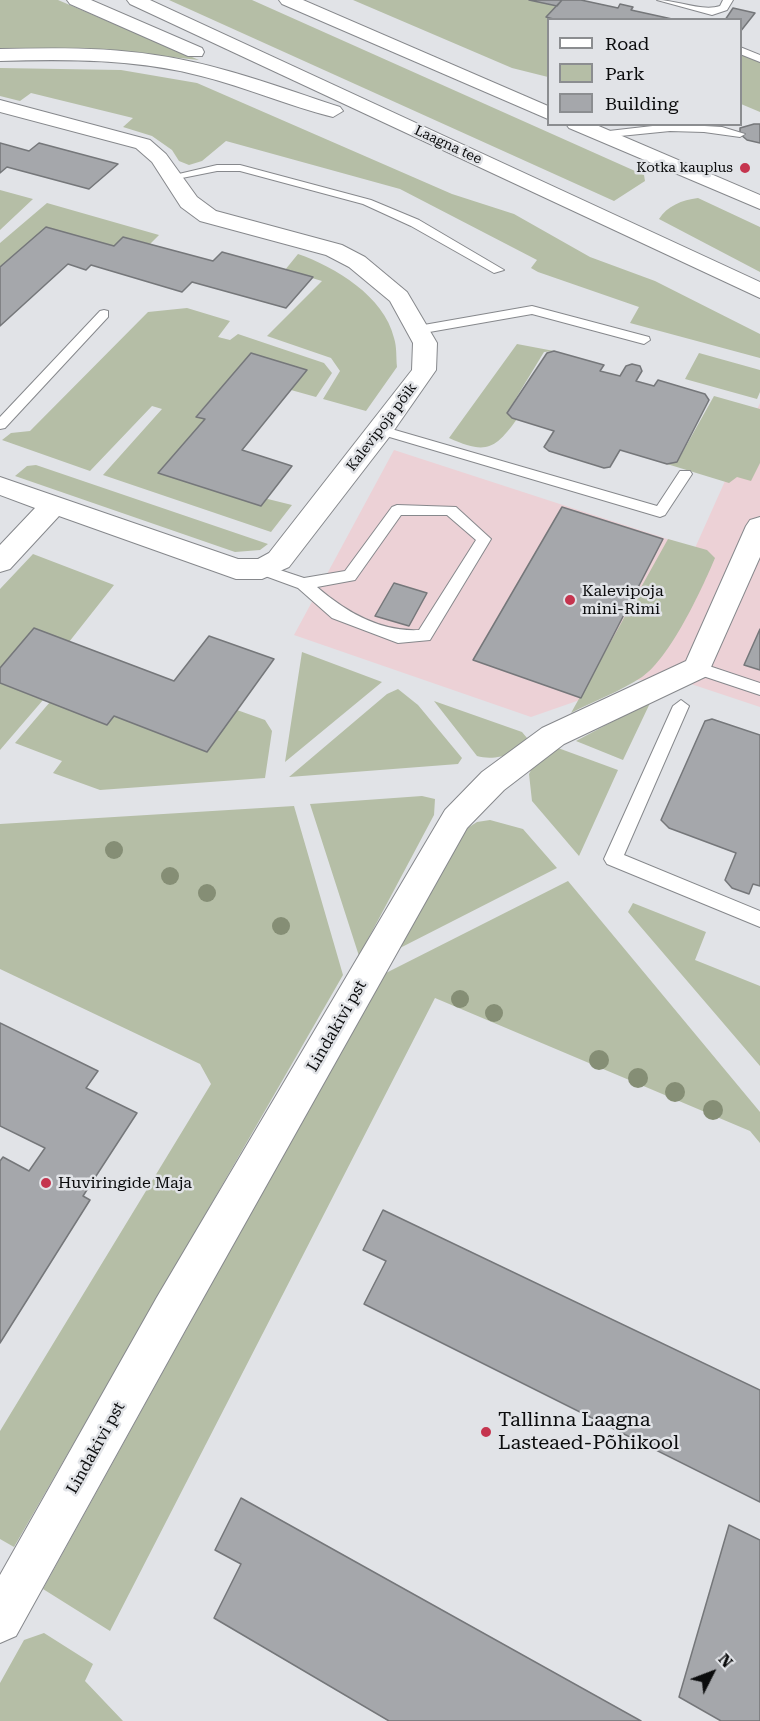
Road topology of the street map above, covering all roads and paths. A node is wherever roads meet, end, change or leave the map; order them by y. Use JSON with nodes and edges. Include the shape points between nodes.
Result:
{"nodes":[{"id":1,"x":76,"y":0,"type":"edge"},
{"id":2,"x":136,"y":0,"type":"edge"},
{"id":3,"x":288,"y":0,"type":"edge"},
{"id":4,"x":325,"y":0,"type":"edge"},
{"id":5,"x":663,"y":0,"type":"edge"},
{"id":6,"x":728,"y":0,"type":"edge"},
{"id":7,"x":710,"y":16,"type":"edge"},
{"id":8,"x":742,"y":50,"type":"edge"},
{"id":9,"x":0,"y":55,"type":"edge"},
{"id":10,"x":760,"y":59,"type":"edge"},
{"id":11,"x":443,"y":68,"type":"junction"},
{"id":12,"x":0,"y":106,"type":"edge"},
{"id":13,"x":318,"y":106,"type":"junction"},
{"id":14,"x":547,"y":112,"type":"edge"},
{"id":15,"x":580,"y":126,"type":"edge"},
{"id":16,"x":740,"y":134,"type":"dead end"},
{"id":17,"x":600,"y":135,"type":"junction"},
{"id":18,"x":491,"y":165,"type":"junction"},
{"id":19,"x":172,"y":177,"type":"junction"},
{"id":20,"x":760,"y":204,"type":"edge"},
{"id":21,"x":498,"y":270,"type":"dead end"},
{"id":22,"x":760,"y":291,"type":"edge"},
{"id":23,"x":104,"y":314,"type":"dead end"},
{"id":24,"x":418,"y":330,"type":"junction"},
{"id":25,"x":644,"y":340,"type":"dead end"},
{"id":26,"x":0,"y":425,"type":"edge"},
{"id":27,"x":381,"y":430,"type":"junction"},
{"id":28,"x":685,"y":474,"type":"dead end"},
{"id":29,"x":0,"y":486,"type":"edge"},
{"id":30,"x":53,"y":506,"type":"junction"},
{"id":31,"x":760,"y":526,"type":"edge"},
{"id":32,"x":0,"y":562,"type":"edge"},
{"id":33,"x":262,"y":569,"type":"junction"},
{"id":34,"x":303,"y":584,"type":"junction"},
{"id":35,"x":697,"y":668,"type":"junction"},
{"id":36,"x":760,"y":690,"type":"edge"},
{"id":37,"x":681,"y":706,"type":"dead end"},
{"id":38,"x":760,"y":919,"type":"edge"},
{"id":39,"x":0,"y":1620,"type":"edge"}],
"edges":[{"from":1,"to":13,"type":"main road"},
{"from":2,"to":18,"type":"main road","name":"Laagna tee"},
{"from":3,"to":11,"type":"main road"},
{"from":4,"to":11,"type":"main road","via":[[361,16]]},
{"from":5,"to":7,"type":"lane"},
{"from":6,"to":7,"type":"lane","via":[[724,8]]},
{"from":8,"to":10,"type":"lane"},
{"from":9,"to":13,"type":"main road","via":[[63,53],[163,62],[205,70]]},
{"from":11,"to":14,"type":"main road"},
{"from":12,"to":19,"type":"main road","name":"Kalevipoja põik","via":[[143,144]]},
{"from":13,"to":18,"type":"main road"},
{"from":15,"to":17,"type":"main road"},
{"from":16,"to":17,"type":"lane","via":[[707,127]]},
{"from":17,"to":20,"type":"main road"},
{"from":18,"to":22,"type":"main road","name":"Laagna tee"},
{"from":19,"to":21,"type":"lane","via":[[217,168],[240,168],[367,202],[414,223]]},
{"from":19,"to":24,"type":"main road","name":"Kalevipoja põik","via":[[189,202],[208,216],[334,250],[357,262],[399,297]]},
{"from":23,"to":26,"type":"lane"},
{"from":24,"to":25,"type":"lane","via":[[532,310]]},
{"from":24,"to":27,"type":"main road","name":"Kalevipoja põik","via":[[425,343],[424,370]]},
{"from":27,"to":28,"type":"lane","via":[[660,512]]},
{"from":27,"to":33,"type":"main road","name":"Kalevipoja põik","via":[[279,560]]},
{"from":29,"to":30,"type":"main road"},
{"from":30,"to":32,"type":"main road"},
{"from":30,"to":33,"type":"main road","via":[[236,569]]},
{"from":31,"to":35,"type":"main road"},
{"from":33,"to":34,"type":"lane"},
{"from":34,"to":34,"type":"lane","via":[[338,614],[398,637],[424,636],[483,539],[451,510],[397,510],[350,576]]},
{"from":35,"to":36,"type":"lane"},
{"from":35,"to":39,"type":"main road","name":"Lindakivi pst","via":[[553,736],[493,781],[456,819]]},
{"from":37,"to":38,"type":"lane","via":[[613,859]]}]}
